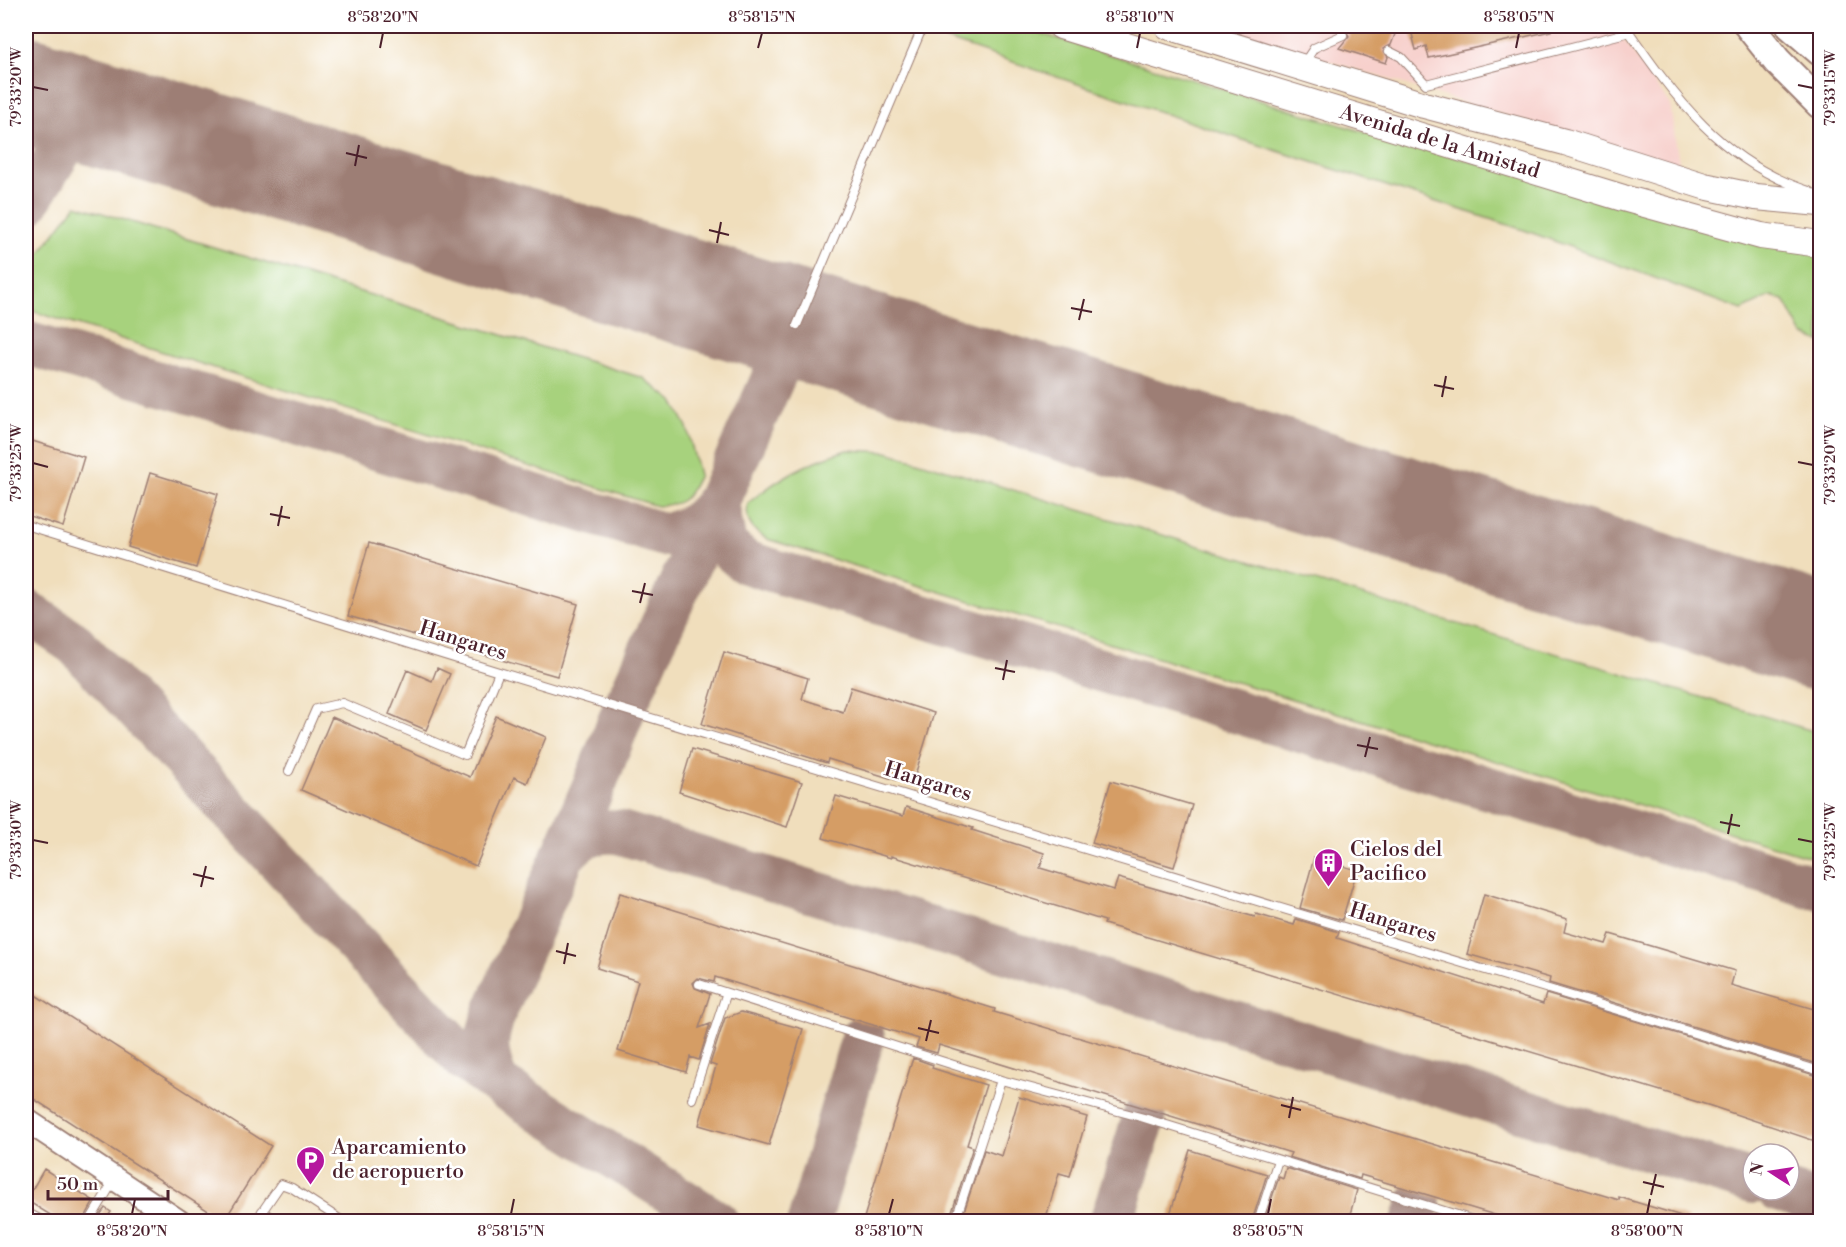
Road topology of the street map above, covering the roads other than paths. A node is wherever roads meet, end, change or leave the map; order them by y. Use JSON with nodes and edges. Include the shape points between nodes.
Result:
{"nodes":[{"id":1,"x":923,"y":26,"type":"edge"},
{"id":2,"x":1061,"y":26,"type":"edge"},
{"id":3,"x":1168,"y":26,"type":"edge"},
{"id":4,"x":1749,"y":26,"type":"edge"},
{"id":5,"x":1791,"y":26,"type":"edge"},
{"id":6,"x":1627,"y":29,"type":"edge"},
{"id":7,"x":1343,"y":35,"type":"dead end"},
{"id":8,"x":1389,"y":51,"type":"dead end"},
{"id":9,"x":1821,"y":51,"type":"edge"},
{"id":10,"x":1301,"y":67,"type":"junction"},
{"id":11,"x":1425,"y":94,"type":"junction"},
{"id":12,"x":1821,"y":104,"type":"edge"},
{"id":13,"x":1821,"y":195,"type":"edge"},
{"id":14,"x":1821,"y":203,"type":"edge"},
{"id":15,"x":1821,"y":244,"type":"edge"},
{"id":16,"x":797,"y":325,"type":"dead end"},
{"id":17,"x":26,"y":525,"type":"edge"},
{"id":18,"x":499,"y":672,"type":"junction"},
{"id":19,"x":289,"y":771,"type":"dead end"},
{"id":20,"x":699,"y":984,"type":"dead end"},
{"id":21,"x":726,"y":995,"type":"junction"},
{"id":22,"x":1821,"y":1071,"type":"edge"},
{"id":23,"x":1001,"y":1080,"type":"junction"},
{"id":24,"x":692,"y":1099,"type":"dead end"},
{"id":25,"x":26,"y":1120,"type":"edge"},
{"id":26,"x":35,"y":1134,"type":"edge"},
{"id":27,"x":1278,"y":1160,"type":"junction"},
{"id":28,"x":115,"y":1180,"type":"junction"},
{"id":29,"x":262,"y":1211,"type":"junction"},
{"id":30,"x":1821,"y":1211,"type":"edge"},
{"id":31,"x":26,"y":1212,"type":"edge"},
{"id":32,"x":45,"y":1221,"type":"edge"},
{"id":33,"x":88,"y":1221,"type":"edge"},
{"id":34,"x":180,"y":1221,"type":"edge"},
{"id":35,"x":255,"y":1221,"type":"edge"},
{"id":36,"x":278,"y":1221,"type":"edge"},
{"id":37,"x":344,"y":1221,"type":"edge"},
{"id":38,"x":955,"y":1221,"type":"edge"},
{"id":39,"x":1258,"y":1221,"type":"edge"},
{"id":40,"x":1480,"y":1221,"type":"edge"},
{"id":41,"x":1815,"y":1221,"type":"edge"}],
"edges":[{"from":1,"to":16,"type":"lane"},
{"from":2,"to":15,"type":"main road","name":"Avenida de la Amistad","via":[[1623,198],[1761,236]]},
{"from":3,"to":10,"type":"main road","name":"Avenida de la Amistad"},
{"from":4,"to":12,"type":"highway","via":[[1777,61]]},
{"from":5,"to":9,"type":"highway"},
{"from":6,"to":11,"type":"lane"},
{"from":6,"to":13,"type":"lane","via":[[1695,120],[1714,137],[1760,170]]},
{"from":7,"to":10,"type":"lane","via":[[1314,48]]},
{"from":8,"to":11,"type":"lane","via":[[1401,57]]},
{"from":10,"to":11,"type":"main road","name":"Avenida de la Amistad"},
{"from":11,"to":14,"type":"main road","name":"Avenida de la Amistad","via":[[1704,186]]},
{"from":17,"to":18,"type":"lane","name":"Hangares"},
{"from":18,"to":19,"type":"lane","via":[[465,755],[342,703],[316,709]]},
{"from":18,"to":22,"type":"lane","name":"Hangares"},
{"from":20,"to":21,"type":"lane"},
{"from":21,"to":23,"type":"lane"},
{"from":21,"to":24,"type":"lane"},
{"from":23,"to":27,"type":"lane","via":[[1144,1118]]},
{"from":23,"to":38,"type":"lane"},
{"from":25,"to":26,"type":"main road"},
{"from":26,"to":28,"type":"main road"},
{"from":27,"to":39,"type":"lane"},
{"from":27,"to":40,"type":"lane"},
{"from":28,"to":33,"type":"lane"},
{"from":28,"to":34,"type":"main road"},
{"from":29,"to":35,"type":"lane"},
{"from":29,"to":36,"type":"lane"},
{"from":29,"to":37,"type":"lane","via":[[281,1184]]},
{"from":30,"to":41,"type":"lane"},
{"from":31,"to":32,"type":"lane"}]}
